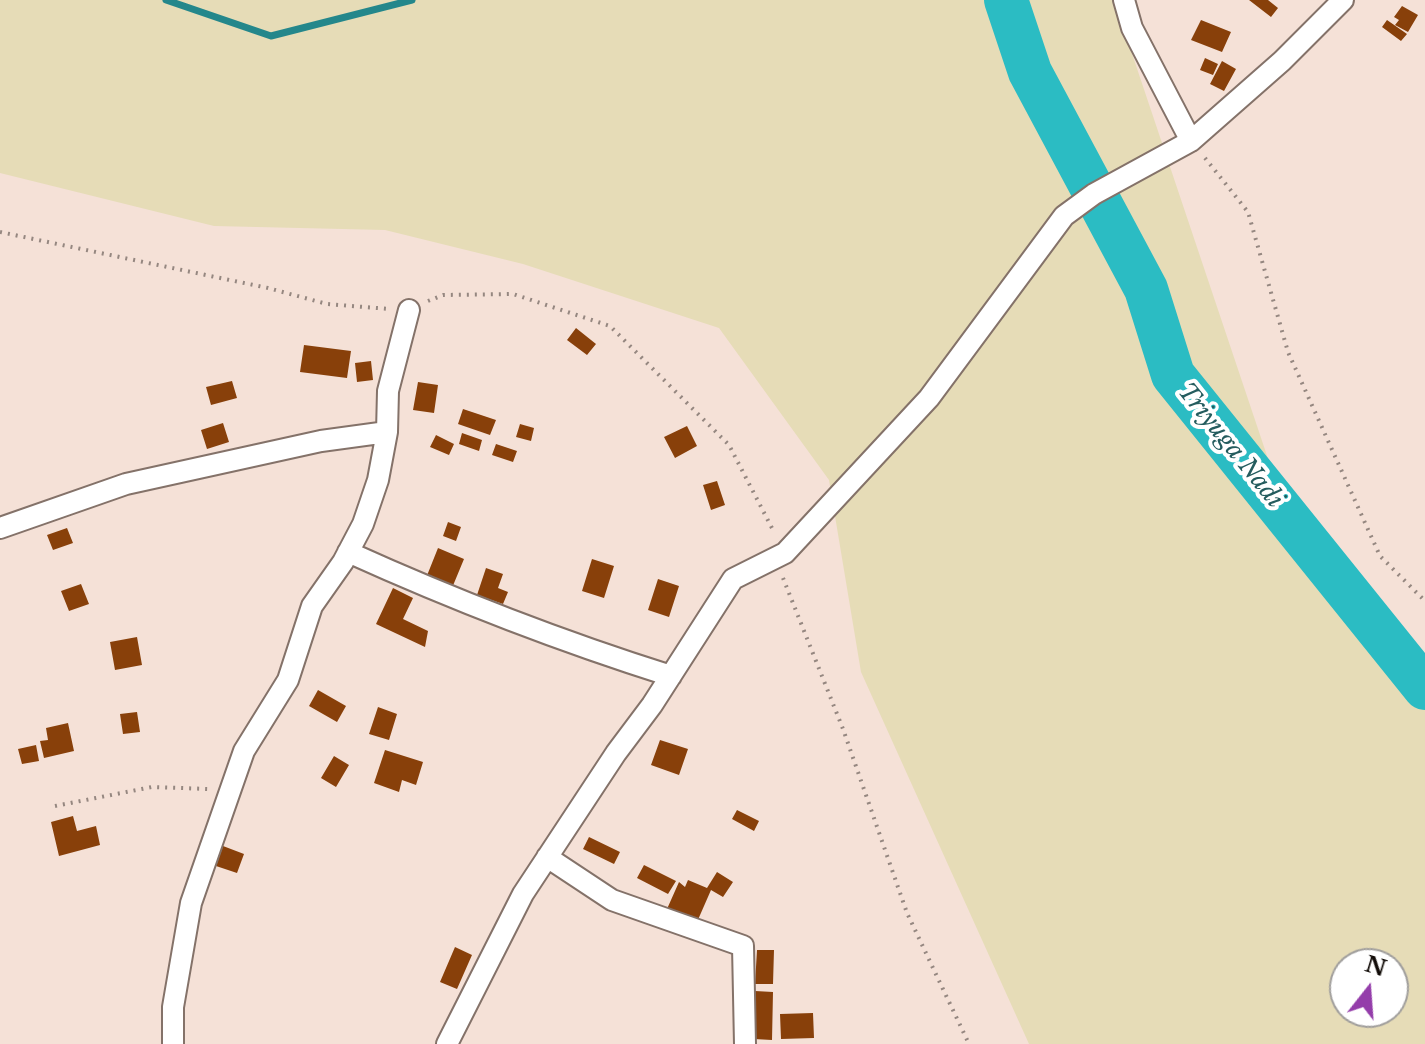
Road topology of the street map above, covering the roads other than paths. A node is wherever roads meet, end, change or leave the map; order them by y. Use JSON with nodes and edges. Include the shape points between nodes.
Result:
{"nodes":[{"id":1,"x":1124,"y":0,"type":"edge"},
{"id":2,"x":1343,"y":0,"type":"edge"},
{"id":3,"x":1191,"y":141,"type":"junction"},
{"id":4,"x":409,"y":310,"type":"road end"},
{"id":5,"x":387,"y":432,"type":"junction"},
{"id":6,"x":0,"y":528,"type":"edge"},
{"id":7,"x":348,"y":552,"type":"junction"},
{"id":8,"x":671,"y":676,"type":"junction"},
{"id":9,"x":547,"y":857,"type":"junction"},
{"id":10,"x":173,"y":1044,"type":"edge"},
{"id":11,"x":447,"y":1044,"type":"edge"},
{"id":12,"x":745,"y":1044,"type":"edge"}],
"edges":[{"from":1,"to":3,"type":"street","via":[[1132,28]]},
{"from":2,"to":3,"type":"street"},
{"from":3,"to":8,"type":"street","via":[[1064,216],[918,409],[785,553],[733,579]]},
{"from":4,"to":5,"type":"street","via":[[388,391]]},
{"from":5,"to":6,"type":"street","via":[[321,441],[126,484]]},
{"from":5,"to":7,"type":"street","via":[[378,480]]},
{"from":7,"to":8,"type":"street","via":[[581,648]]},
{"from":7,"to":10,"type":"street","via":[[312,606],[288,680],[244,751],[230,790],[191,903],[173,1007]]},
{"from":8,"to":9,"type":"street"},
{"from":9,"to":11,"type":"street"},
{"from":9,"to":12,"type":"street","via":[[612,900],[743,946]]}]}
